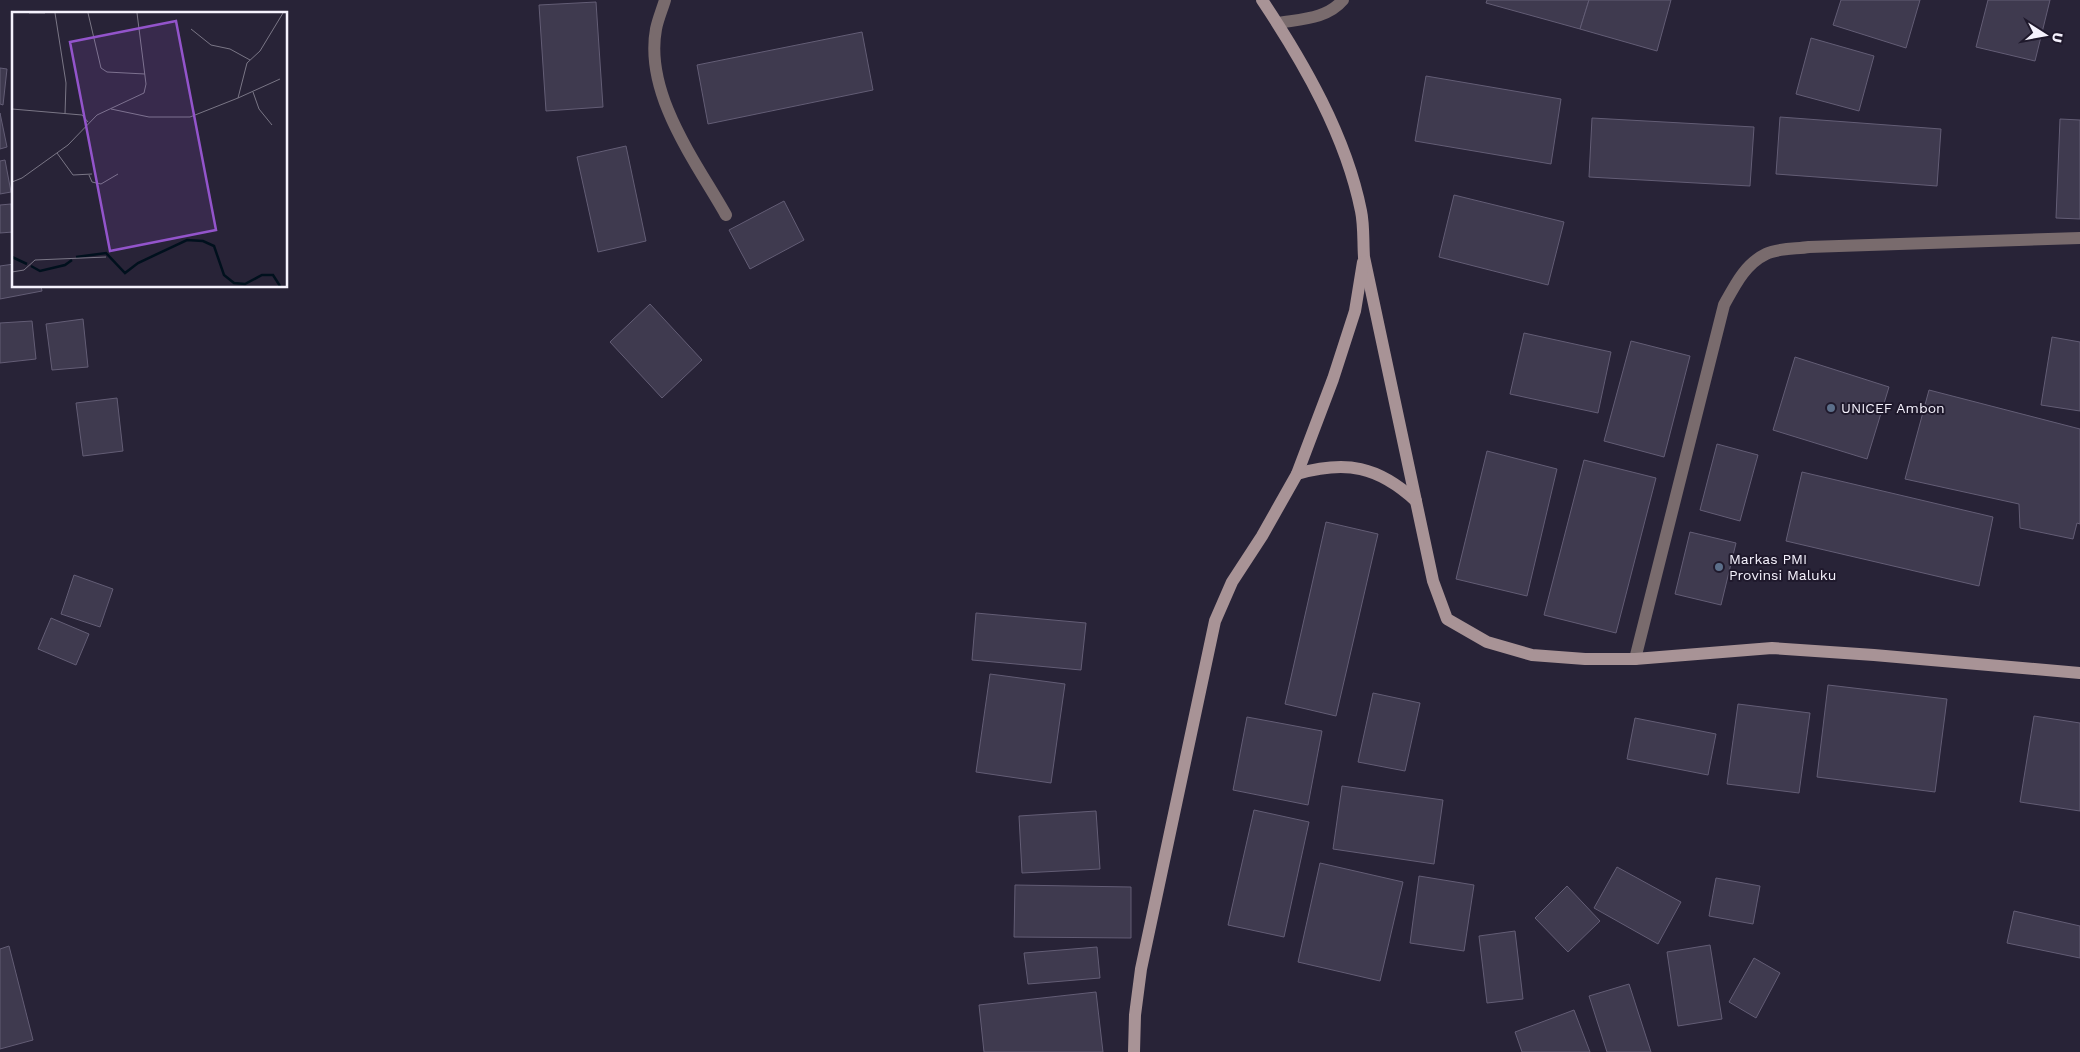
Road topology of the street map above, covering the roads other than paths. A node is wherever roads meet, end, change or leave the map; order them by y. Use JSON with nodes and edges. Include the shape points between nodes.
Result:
{"nodes":[{"id":1,"x":665,"y":0,"type":"edge"},
{"id":2,"x":1262,"y":0,"type":"edge"},
{"id":3,"x":1343,"y":0,"type":"edge"},
{"id":4,"x":1278,"y":23,"type":"junction"},
{"id":5,"x":726,"y":215,"type":"dead end"},
{"id":6,"x":2080,"y":238,"type":"edge"},
{"id":7,"x":1364,"y":256,"type":"junction"},
{"id":8,"x":1297,"y":474,"type":"junction"},
{"id":9,"x":1416,"y":501,"type":"junction"},
{"id":10,"x":1635,"y":660,"type":"junction"},
{"id":11,"x":2080,"y":673,"type":"edge"},
{"id":12,"x":1134,"y":1052,"type":"edge"}],
"edges":[{"from":1,"to":5,"type":"street","via":[[656,30],[655,57],[665,107]]},
{"from":2,"to":4,"type":"street"},
{"from":3,"to":4,"type":"street","via":[[1335,10],[1321,15]]},
{"from":4,"to":7,"type":"street","via":[[1309,76],[1350,169],[1362,212]]},
{"from":6,"to":10,"type":"street","via":[[1809,247],[1768,253],[1750,265],[1737,280],[1722,313]]},
{"from":7,"to":8,"type":"street","via":[[1354,311],[1333,379]]},
{"from":7,"to":9,"type":"street"},
{"from":8,"to":9,"type":"street","via":[[1317,468],[1355,467],[1390,480]]},
{"from":8,"to":12,"type":"street","via":[[1232,582],[1215,621],[1141,970]]},
{"from":9,"to":10,"type":"street","via":[[1433,581],[1447,619],[1487,642],[1532,655]]},
{"from":10,"to":11,"type":"street","via":[[1772,648]]}]}
